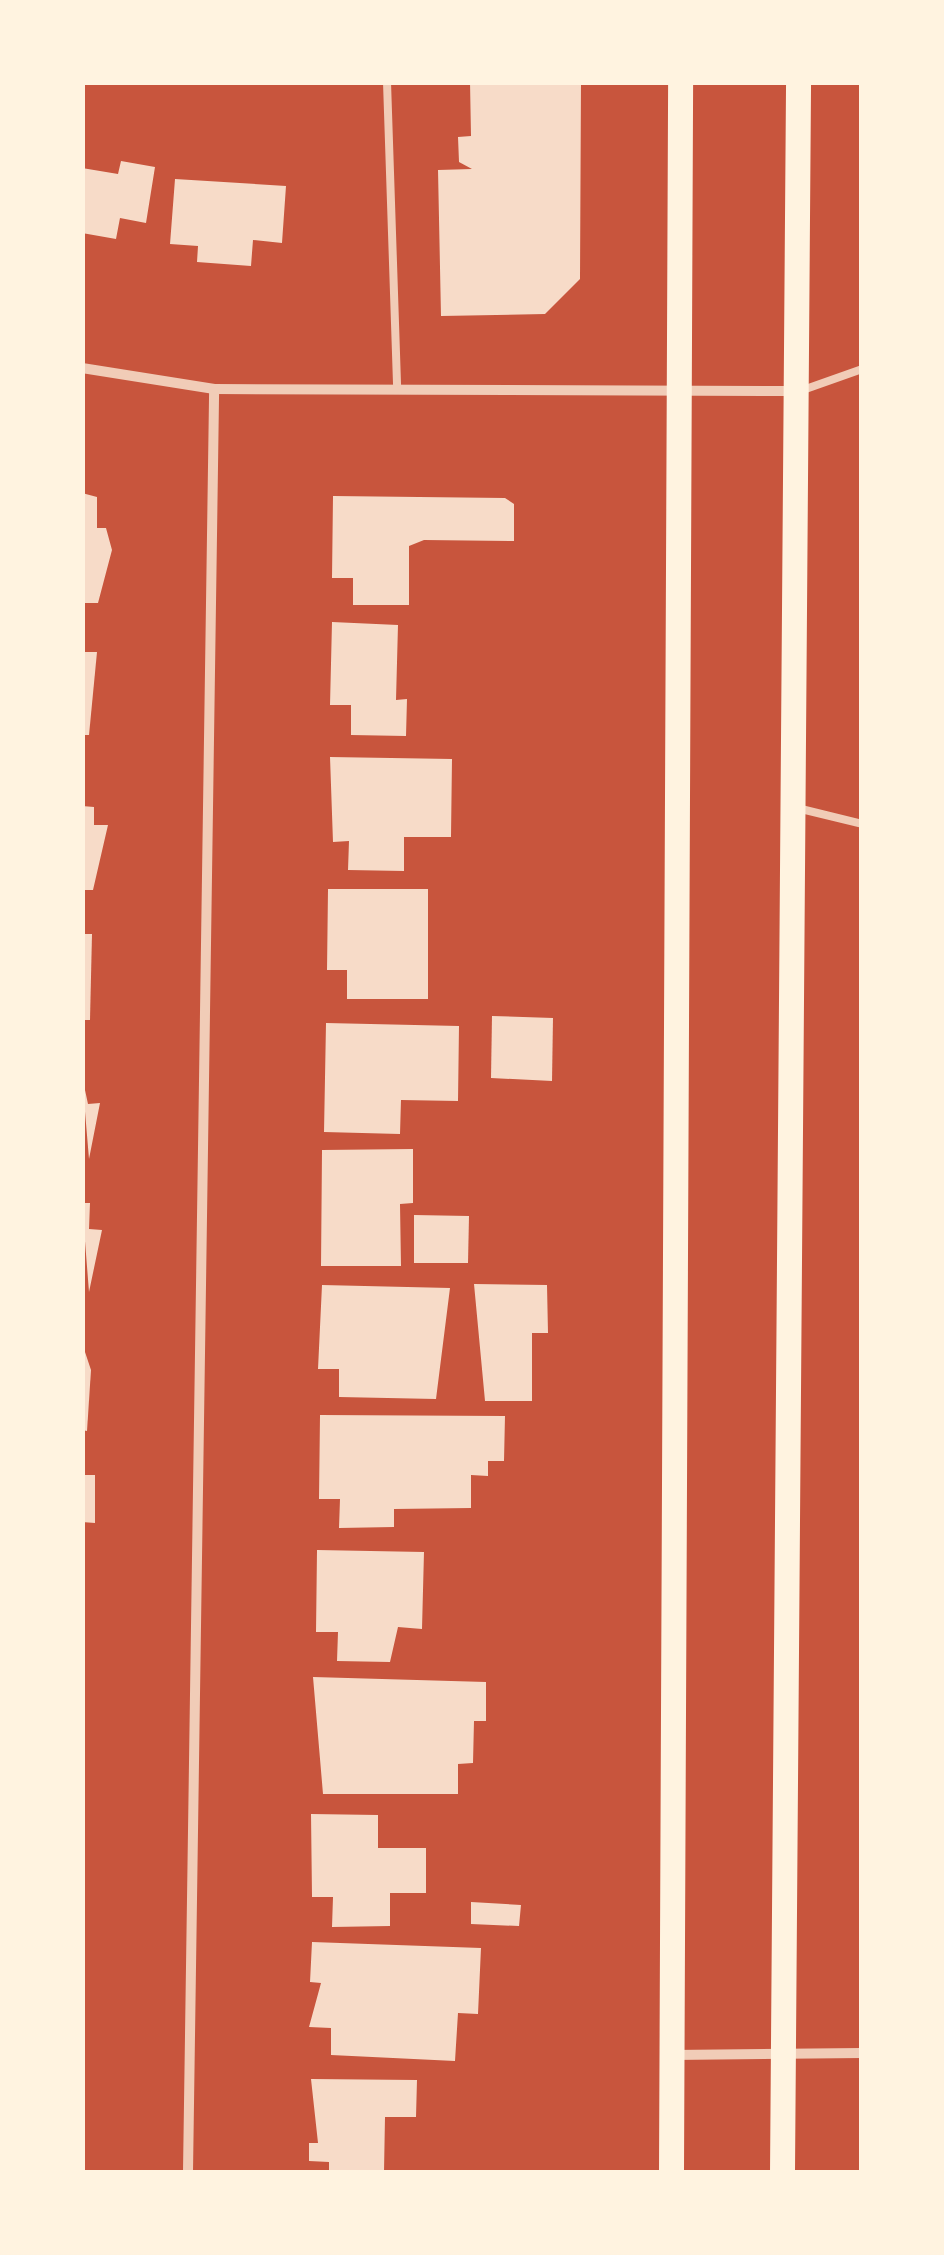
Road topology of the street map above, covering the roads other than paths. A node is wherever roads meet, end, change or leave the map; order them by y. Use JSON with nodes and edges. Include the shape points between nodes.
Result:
{"nodes":[{"id":1,"x":387,"y":82,"type":"edge"},
{"id":2,"x":680,"y":82,"type":"edge"},
{"id":3,"x":798,"y":82,"type":"edge"},
{"id":4,"x":82,"y":368,"type":"edge"},
{"id":5,"x":862,"y":369,"type":"edge"},
{"id":6,"x":214,"y":389,"type":"junction"},
{"id":7,"x":397,"y":389,"type":"junction"},
{"id":8,"x":685,"y":389,"type":"junction"},
{"id":9,"x":798,"y":392,"type":"junction"},
{"id":10,"x":792,"y":807,"type":"junction"},
{"id":11,"x":862,"y":824,"type":"edge"},
{"id":12,"x":784,"y":2053,"type":"junction"},
{"id":13,"x":862,"y":2053,"type":"edge"},
{"id":14,"x":673,"y":2055,"type":"junction"},
{"id":15,"x":188,"y":2172,"type":"edge"},
{"id":16,"x":671,"y":2172,"type":"edge"},
{"id":17,"x":782,"y":2172,"type":"edge"}],
"edges":[{"from":1,"to":7,"type":"lane"},
{"from":2,"to":8,"type":"main road"},
{"from":3,"to":9,"type":"main road"},
{"from":4,"to":6,"type":"street"},
{"from":5,"to":9,"type":"lane"},
{"from":6,"to":7,"type":"street"},
{"from":6,"to":15,"type":"street"},
{"from":7,"to":8,"type":"street"},
{"from":8,"to":9,"type":"street"},
{"from":8,"to":14,"type":"main road"},
{"from":9,"to":10,"type":"main road"},
{"from":10,"to":11,"type":"lane"},
{"from":10,"to":12,"type":"main road"},
{"from":12,"to":13,"type":"street"},
{"from":12,"to":14,"type":"street"},
{"from":12,"to":17,"type":"main road"},
{"from":14,"to":16,"type":"main road"}]}
